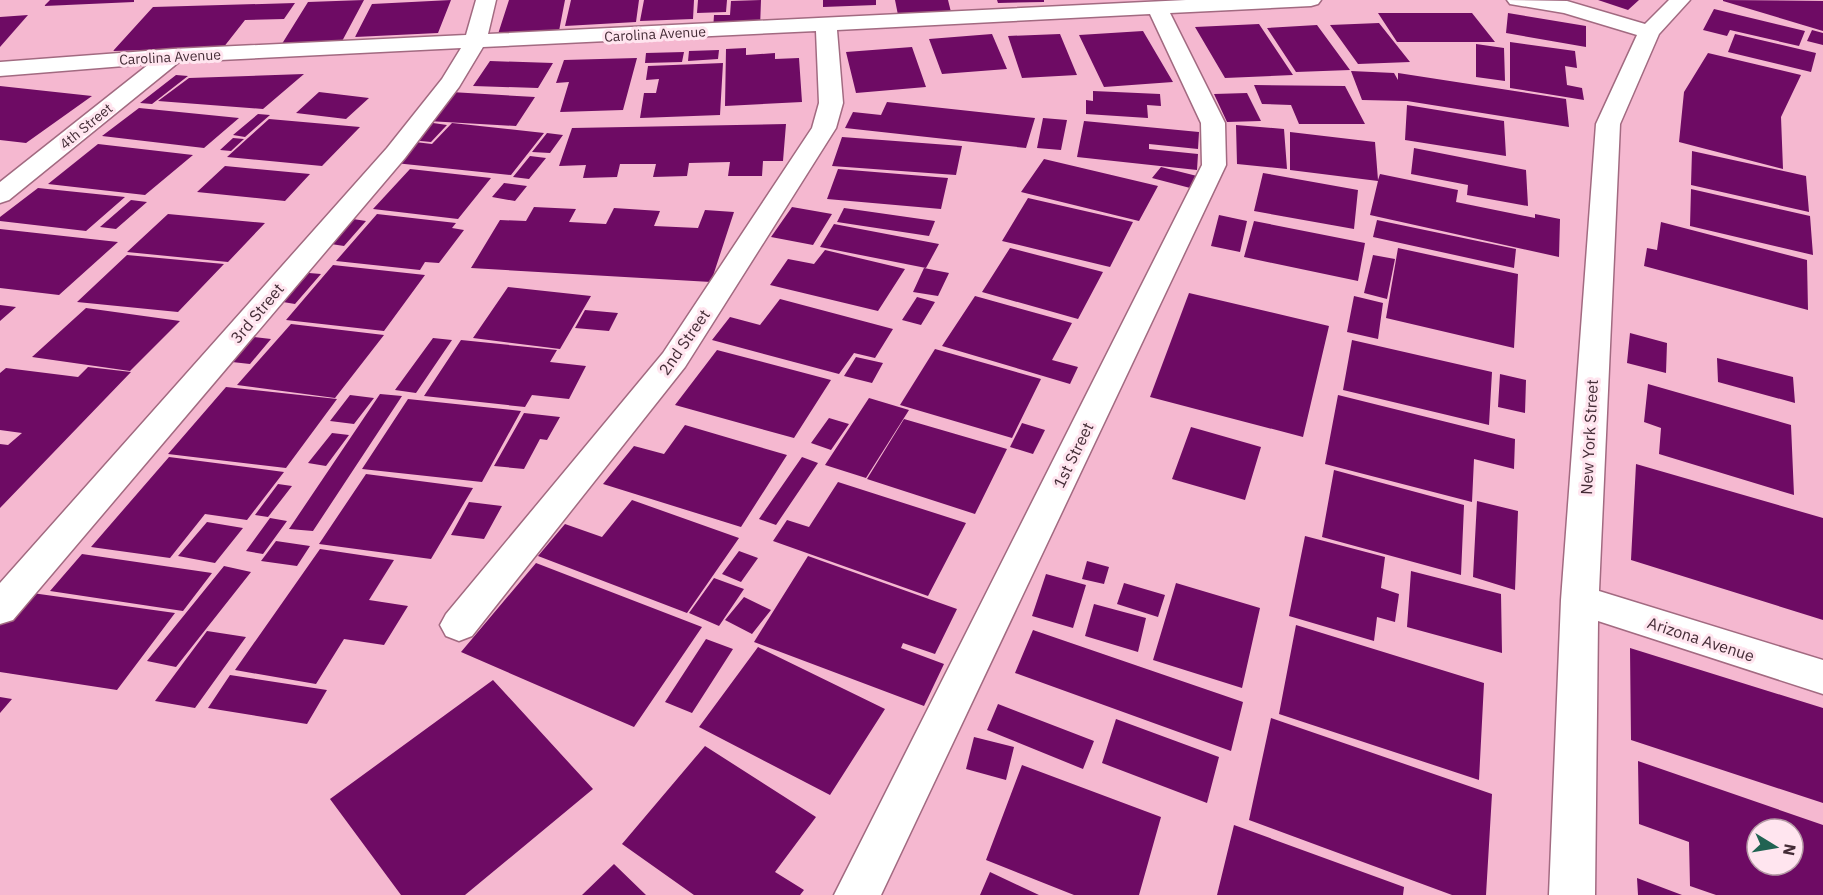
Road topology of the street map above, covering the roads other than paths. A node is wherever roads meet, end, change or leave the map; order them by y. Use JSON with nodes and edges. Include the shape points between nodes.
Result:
{"nodes":[{"id":1,"x":486,"y":0,"type":"edge"},
{"id":2,"x":1311,"y":0,"type":"edge"},
{"id":3,"x":1517,"y":0,"type":"edge"},
{"id":4,"x":1680,"y":0,"type":"edge"},
{"id":5,"x":1158,"y":9,"type":"junction"},
{"id":6,"x":826,"y":25,"type":"junction"},
{"id":7,"x":1649,"y":32,"type":"junction"},
{"id":8,"x":476,"y":43,"type":"junction"},
{"id":9,"x":173,"y":56,"type":"junction"},
{"id":10,"x":0,"y":69,"type":"edge"},
{"id":11,"x":0,"y":195,"type":"edge"},
{"id":12,"x":1580,"y":600,"type":"junction"},
{"id":13,"x":0,"y":609,"type":"edge"},
{"id":14,"x":459,"y":625,"type":"dead end"},
{"id":15,"x":1823,"y":677,"type":"edge"},
{"id":16,"x":857,"y":895,"type":"edge"},
{"id":17,"x":1572,"y":895,"type":"edge"}],
"edges":[{"from":1,"to":8,"type":"street","name":"3rd Street"},
{"from":2,"to":5,"type":"street","name":"Carolina Avenue"},
{"from":3,"to":7,"type":"street","via":[[1567,7]]},
{"from":4,"to":7,"type":"street","name":"New York Street"},
{"from":5,"to":6,"type":"street","name":"Carolina Avenue"},
{"from":5,"to":16,"type":"street","name":"1st Street","via":[[1213,123],[1214,165]]},
{"from":6,"to":8,"type":"street","name":"Carolina Avenue"},
{"from":6,"to":14,"type":"street","name":"2nd Street","via":[[831,104],[824,128],[674,360]]},
{"from":7,"to":12,"type":"street","name":"New York Street","via":[[1608,124]]},
{"from":8,"to":9,"type":"street","name":"Carolina Avenue"},
{"from":8,"to":13,"type":"street","name":"3rd Street","via":[[396,153]]},
{"from":9,"to":10,"type":"street","name":"Carolina Avenue"},
{"from":9,"to":11,"type":"street","name":"4th Street"},
{"from":12,"to":15,"type":"street","name":"Arizona Avenue"},
{"from":12,"to":17,"type":"street","name":"New York Street"}]}
